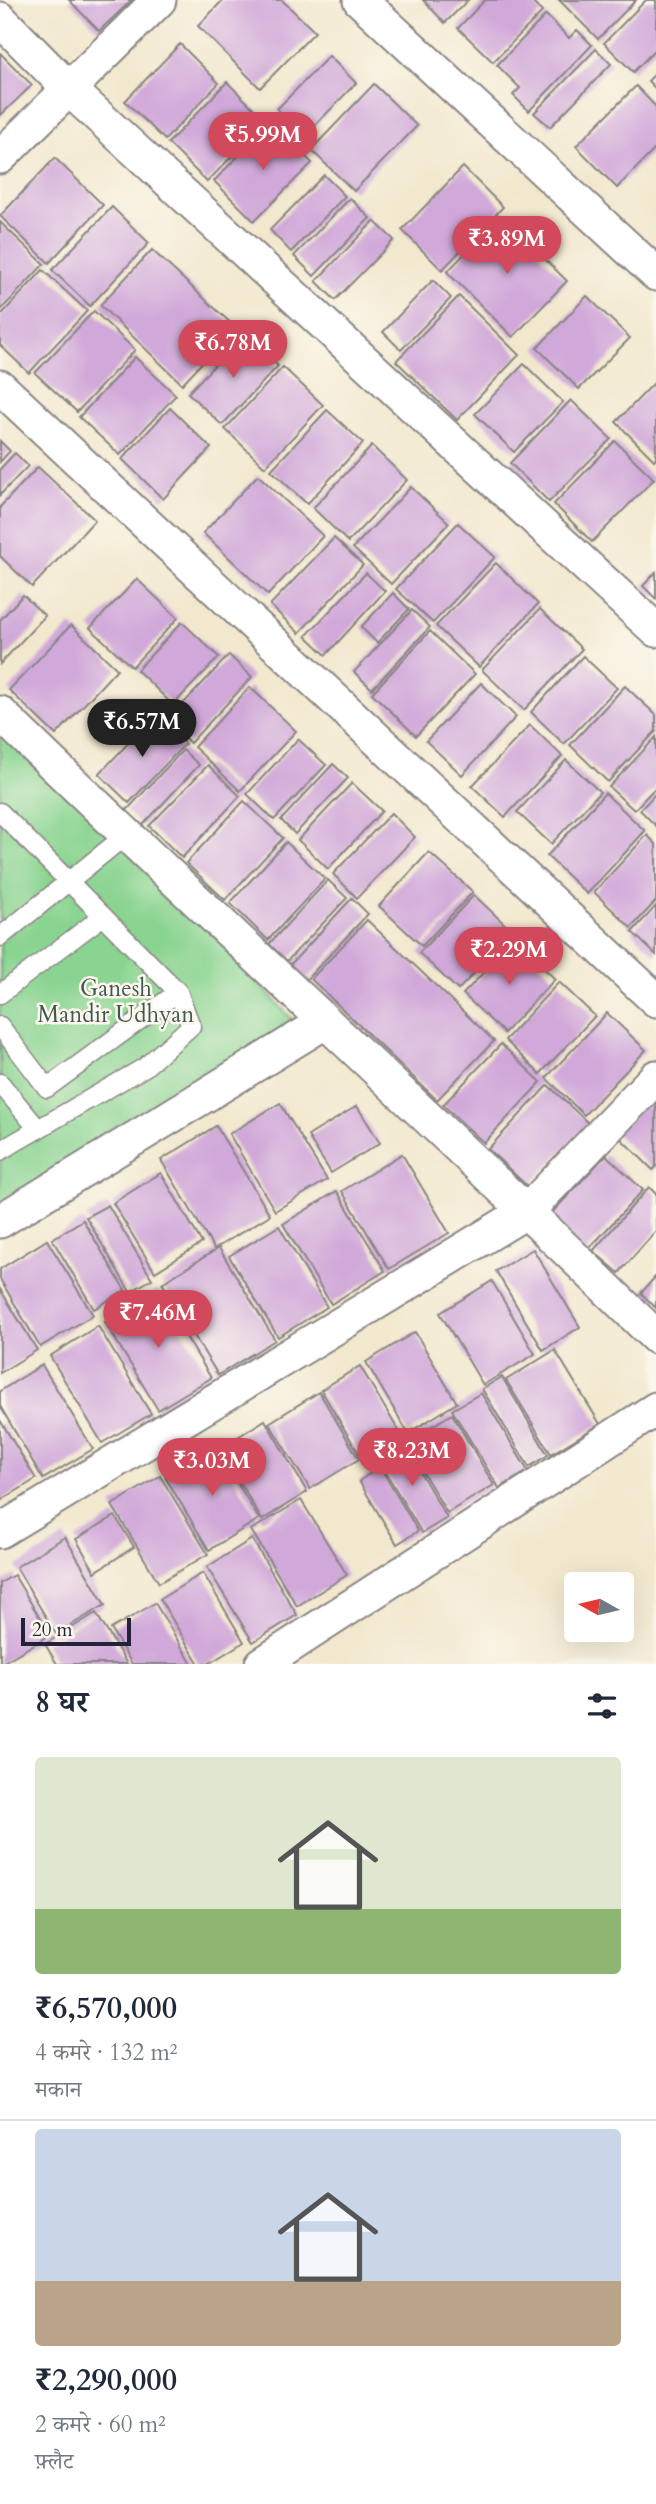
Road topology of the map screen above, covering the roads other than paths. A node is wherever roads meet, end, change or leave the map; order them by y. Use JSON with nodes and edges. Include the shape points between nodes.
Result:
{"nodes":[{"id":1,"x":159,"y":0,"type":"edge"},
{"id":2,"x":360,"y":0,"type":"edge"},
{"id":3,"x":0,"y":19,"type":"edge"},
{"id":4,"x":69,"y":89,"type":"junction"},
{"id":5,"x":0,"y":157,"type":"edge"},
{"id":6,"x":656,"y":274,"type":"edge"},
{"id":7,"x":0,"y":387,"type":"edge"},
{"id":8,"x":656,"y":630,"type":"edge"},
{"id":9,"x":0,"y":713,"type":"edge"},
{"id":10,"x":0,"y":812,"type":"edge"},
{"id":11,"x":126,"y":835,"type":"junction"},
{"id":12,"x":69,"y":883,"type":"junction"},
{"id":13,"x":103,"y":916,"type":"junction"},
{"id":14,"x":0,"y":937,"type":"edge"},
{"id":15,"x":178,"y":992,"type":"junction"},
{"id":16,"x":0,"y":994,"type":"edge"},
{"id":17,"x":656,"y":1000,"type":"edge"},
{"id":18,"x":325,"y":1021,"type":"junction"},
{"id":19,"x":0,"y":1026,"type":"edge"},
{"id":20,"x":656,"y":1077,"type":"edge"},
{"id":21,"x":0,"y":1083,"type":"edge"},
{"id":22,"x":38,"y":1129,"type":"junction"},
{"id":23,"x":0,"y":1151,"type":"edge"},
{"id":24,"x":527,"y":1211,"type":"junction"},
{"id":25,"x":0,"y":1221,"type":"edge"},
{"id":26,"x":656,"y":1337,"type":"edge"},
{"id":27,"x":656,"y":1409,"type":"edge"},
{"id":28,"x":0,"y":1531,"type":"edge"},
{"id":29,"x":262,"y":1664,"type":"edge"}],
"edges":[{"from":1,"to":4,"type":"street"},
{"from":2,"to":6,"type":"street"},
{"from":3,"to":4,"type":"street"},
{"from":4,"to":5,"type":"street"},
{"from":4,"to":8,"type":"street"},
{"from":7,"to":17,"type":"street"},
{"from":9,"to":11,"type":"street"},
{"from":10,"to":12,"type":"lane"},
{"from":11,"to":12,"type":"lane"},
{"from":11,"to":18,"type":"street"},
{"from":12,"to":13,"type":"lane"},
{"from":12,"to":14,"type":"lane"},
{"from":13,"to":15,"type":"lane"},
{"from":13,"to":16,"type":"lane"},
{"from":15,"to":19,"type":"lane","via":[[47,1088]]},
{"from":15,"to":22,"type":"lane","via":[[191,1026],[145,1067]]},
{"from":18,"to":24,"type":"street"},
{"from":18,"to":25,"type":"street"},
{"from":20,"to":24,"type":"street"},
{"from":21,"to":22,"type":"lane"},
{"from":22,"to":23,"type":"lane"},
{"from":24,"to":26,"type":"street"},
{"from":24,"to":28,"type":"street"},
{"from":27,"to":29,"type":"street"}]}
